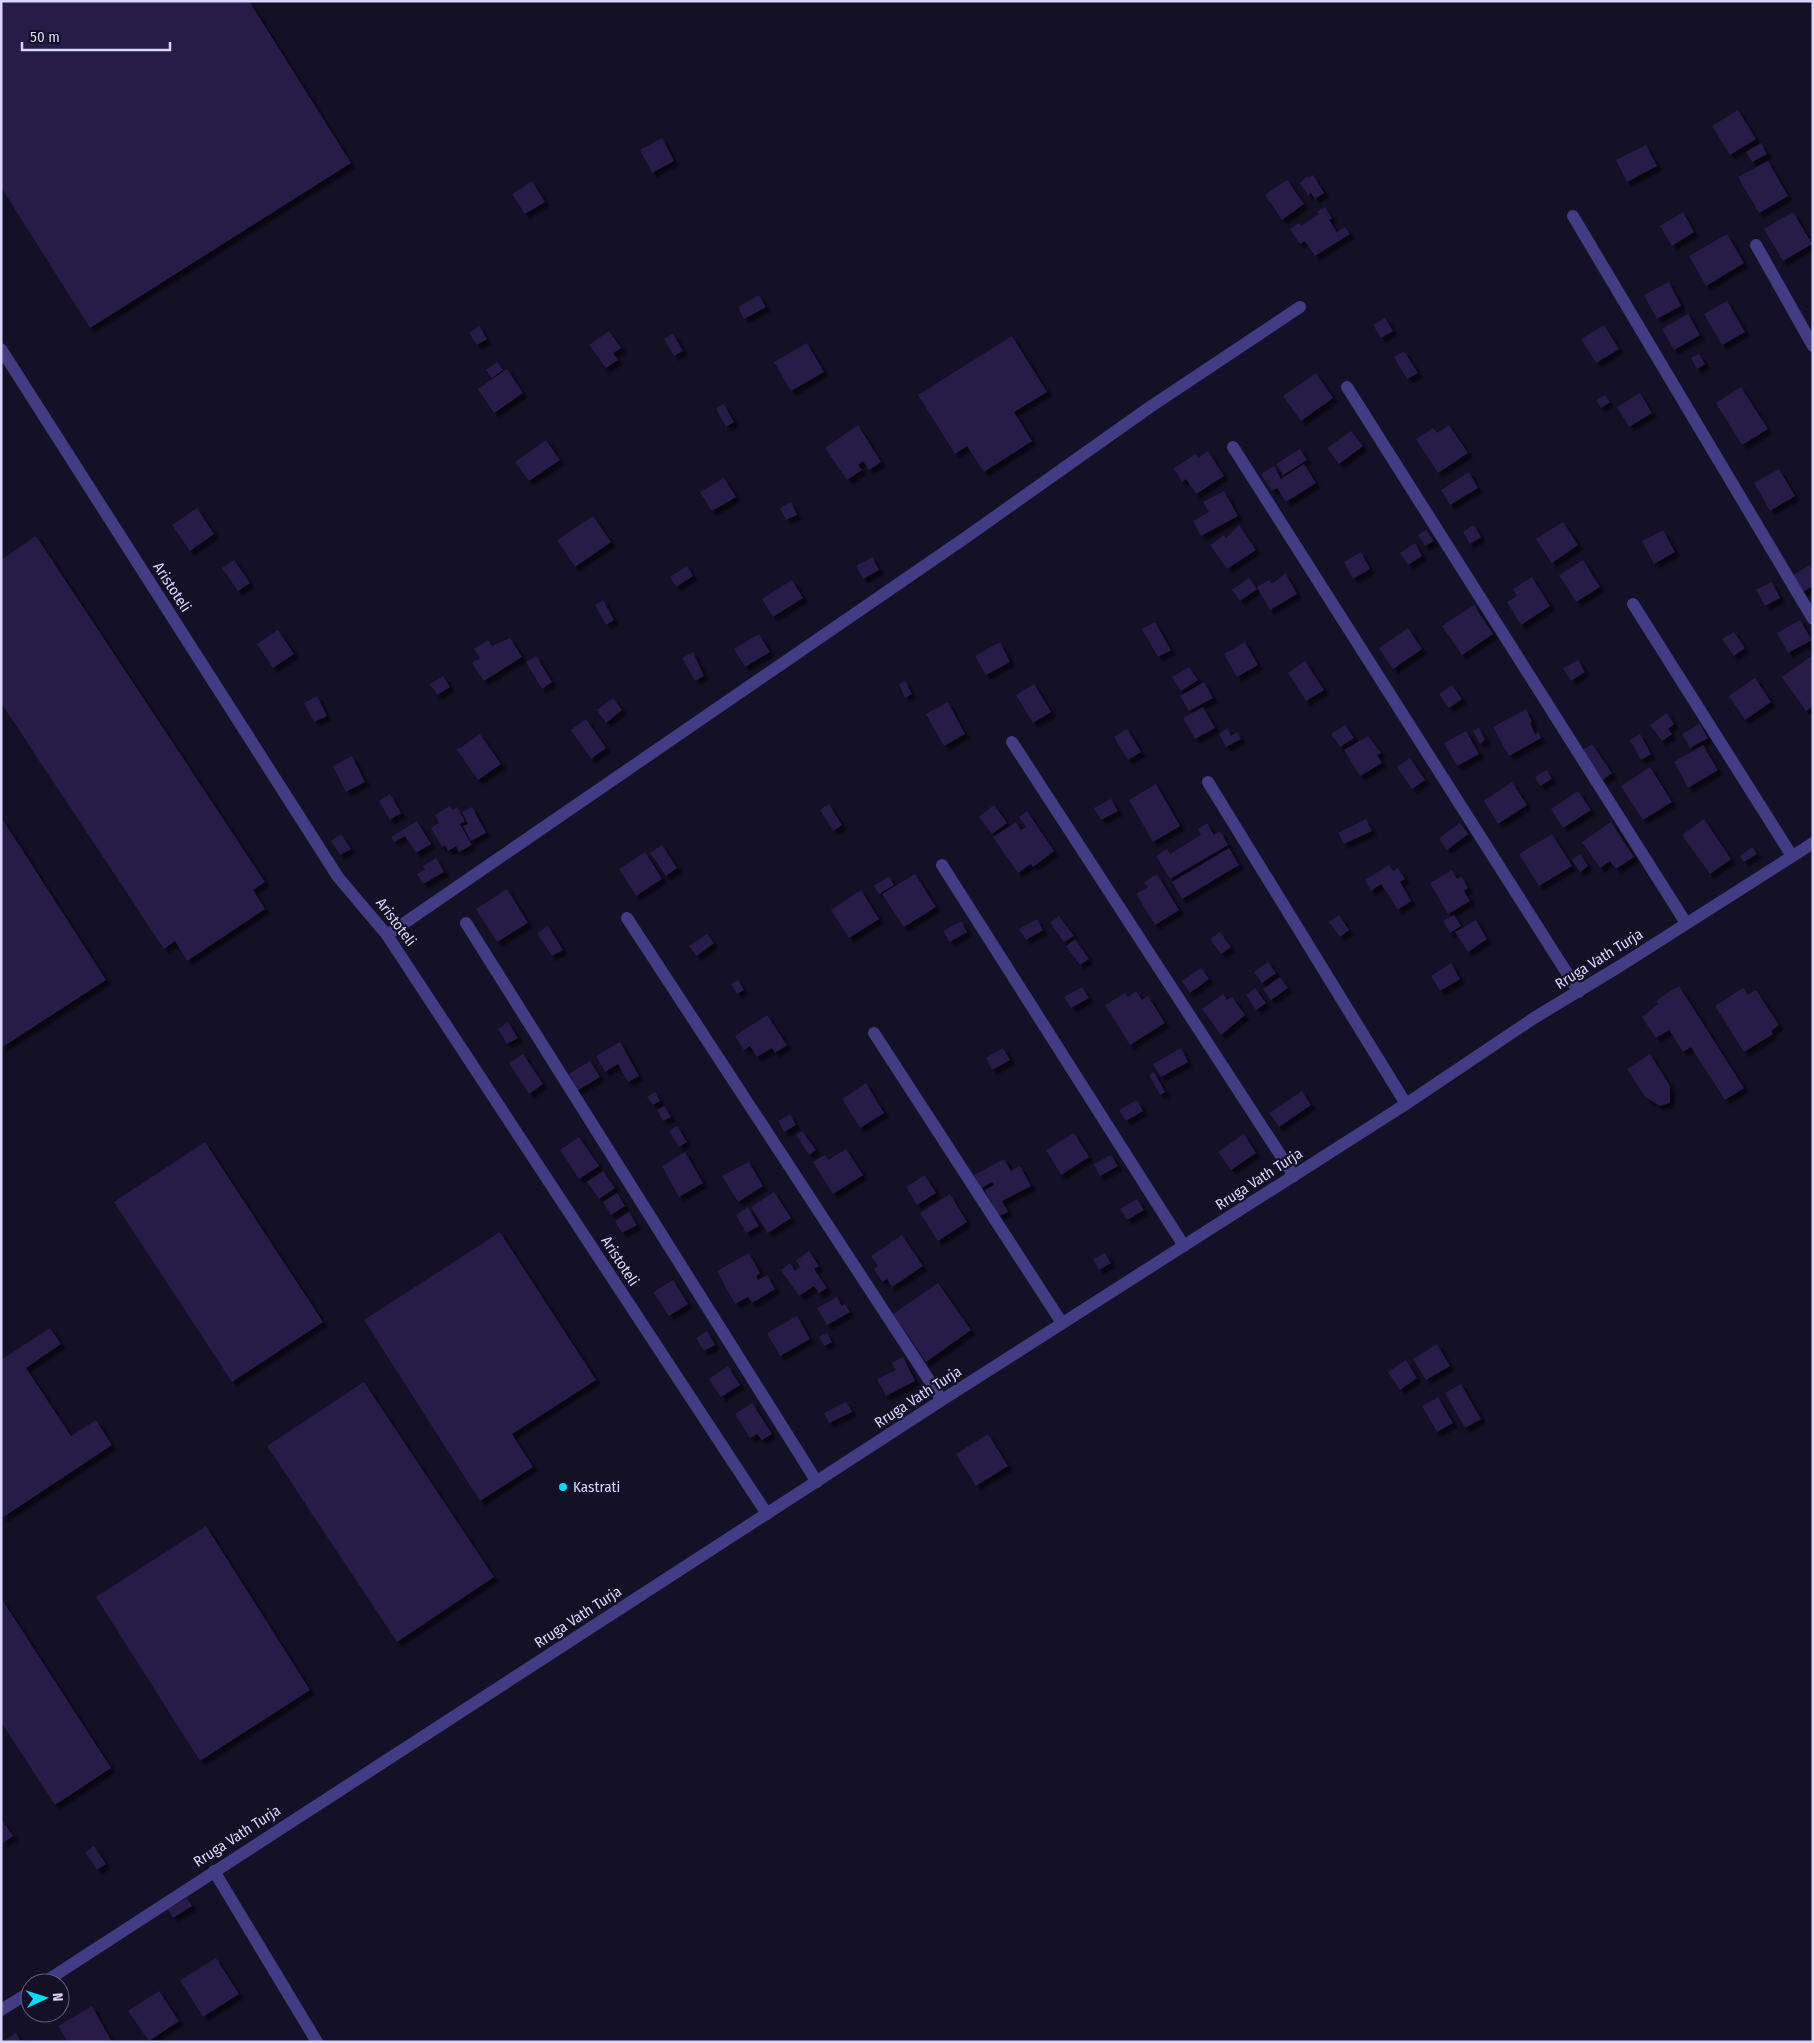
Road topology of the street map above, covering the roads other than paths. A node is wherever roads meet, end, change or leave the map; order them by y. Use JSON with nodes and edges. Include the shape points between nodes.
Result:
{"nodes":[{"id":1,"x":1573,"y":216,"type":"dead end"},
{"id":2,"x":1756,"y":245,"type":"dead end"},
{"id":3,"x":1300,"y":307,"type":"dead end"},
{"id":4,"x":1813,"y":346,"type":"edge"},
{"id":5,"x":1,"y":349,"type":"edge"},
{"id":6,"x":1347,"y":387,"type":"dead end"},
{"id":7,"x":1233,"y":448,"type":"dead end"},
{"id":8,"x":1633,"y":604,"type":"dead end"},
{"id":9,"x":1813,"y":619,"type":"edge"},
{"id":10,"x":1012,"y":742,"type":"dead end"},
{"id":11,"x":1208,"y":782,"type":"dead end"},
{"id":12,"x":1813,"y":843,"type":"edge"},
{"id":13,"x":1792,"y":856,"type":"junction"},
{"id":14,"x":942,"y":865,"type":"dead end"},
{"id":15,"x":627,"y":918,"type":"dead end"},
{"id":16,"x":466,"y":923,"type":"dead end"},
{"id":17,"x":1686,"y":923,"type":"junction"},
{"id":18,"x":387,"y":934,"type":"junction"},
{"id":19,"x":1579,"y":992,"type":"junction"},
{"id":20,"x":874,"y":1034,"type":"dead end"},
{"id":21,"x":1406,"y":1104,"type":"junction"},
{"id":22,"x":1294,"y":1176,"type":"junction"},
{"id":23,"x":1184,"y":1246,"type":"junction"},
{"id":24,"x":1062,"y":1323,"type":"junction"},
{"id":25,"x":942,"y":1400,"type":"junction"},
{"id":26,"x":817,"y":1482,"type":"junction"},
{"id":27,"x":767,"y":1514,"type":"junction"},
{"id":28,"x":214,"y":1871,"type":"junction"},
{"id":29,"x":58,"y":1973,"type":"edge"},
{"id":30,"x":20,"y":1998,"type":"edge"},
{"id":31,"x":1,"y":2010,"type":"edge"},
{"id":32,"x":317,"y":2042,"type":"edge"}],
"edges":[{"from":1,"to":9,"type":"street"},
{"from":2,"to":4,"type":"street"},
{"from":3,"to":18,"type":"street"},
{"from":5,"to":18,"type":"street","name":"Aristoteli","via":[[338,877]]},
{"from":6,"to":17,"type":"street"},
{"from":7,"to":19,"type":"street"},
{"from":8,"to":13,"type":"street"},
{"from":10,"to":22,"type":"street"},
{"from":11,"to":21,"type":"street"},
{"from":12,"to":13,"type":"street","name":"Rruga Vath Turja"},
{"from":13,"to":17,"type":"street","name":"Rruga Vath Turja"},
{"from":14,"to":23,"type":"street"},
{"from":15,"to":25,"type":"street"},
{"from":16,"to":26,"type":"street"},
{"from":17,"to":19,"type":"street","name":"Rruga Vath Turja"},
{"from":18,"to":27,"type":"street","name":"Aristoteli"},
{"from":19,"to":21,"type":"street","name":"Rruga Vath Turja","via":[[1534,1018]]},
{"from":20,"to":24,"type":"street"},
{"from":21,"to":22,"type":"street","name":"Rruga Vath Turja"},
{"from":22,"to":23,"type":"street","name":"Rruga Vath Turja"},
{"from":23,"to":24,"type":"street","name":"Rruga Vath Turja"},
{"from":24,"to":25,"type":"street","name":"Rruga Vath Turja"},
{"from":25,"to":26,"type":"street","name":"Rruga Vath Turja"},
{"from":26,"to":27,"type":"street","name":"Rruga Vath Turja"},
{"from":27,"to":28,"type":"street","name":"Rruga Vath Turja"},
{"from":28,"to":29,"type":"street","name":"Rruga Vath Turja"},
{"from":28,"to":32,"type":"street"},
{"from":30,"to":31,"type":"street"}]}
